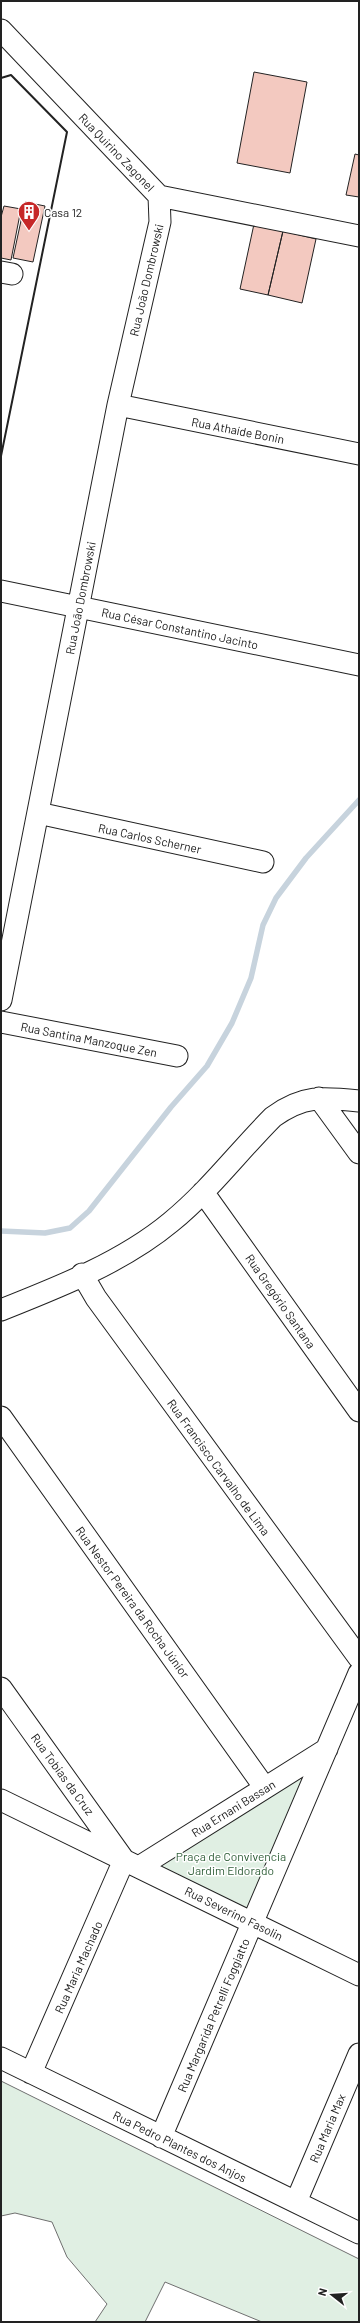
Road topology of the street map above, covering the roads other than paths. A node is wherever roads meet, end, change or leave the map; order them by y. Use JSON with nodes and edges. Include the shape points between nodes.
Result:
{"nodes":[{"id":1,"x":1,"y":30,"type":"edge"},
{"id":2,"x":159,"y":196,"type":"junction"},
{"id":3,"x":359,"y":236,"type":"edge"},
{"id":4,"x":118,"y":405,"type":"junction"},
{"id":5,"x":359,"y":454,"type":"edge"},
{"id":6,"x":1,"y":591,"type":"edge"},
{"id":7,"x":78,"y":607,"type":"junction"},
{"id":8,"x":359,"y":664,"type":"edge"},
{"id":9,"x":38,"y":813,"type":"junction"},
{"id":10,"x":263,"y":862,"type":"dead end"},
{"id":11,"x":1,"y":1000,"type":"edge"},
{"id":12,"x":1,"y":1022,"type":"edge"},
{"id":13,"x":177,"y":1056,"type":"dead end"},
{"id":14,"x":319,"y":1098,"type":"junction"},
{"id":15,"x":359,"y":1101,"type":"edge"},
{"id":16,"x":359,"y":1153,"type":"edge"},
{"id":17,"x":203,"y":1192,"type":"junction"},
{"id":18,"x":82,"y":1274,"type":"junction"},
{"id":19,"x":1,"y":1310,"type":"edge"},
{"id":20,"x":359,"y":1411,"type":"edge"},
{"id":21,"x":1,"y":1417,"type":"edge"},
{"id":22,"x":359,"y":1658,"type":"edge"},
{"id":23,"x":358,"y":1677,"type":"edge"},
{"id":24,"x":1,"y":1688,"type":"edge"},
{"id":25,"x":327,"y":1749,"type":"junction"},
{"id":26,"x":265,"y":1788,"type":"junction"},
{"id":27,"x":1,"y":1800,"type":"edge"},
{"id":28,"x":132,"y":1864,"type":"junction"},
{"id":29,"x":253,"y":1923,"type":"junction"},
{"id":30,"x":359,"y":1974,"type":"edge"},
{"id":31,"x":359,"y":2054,"type":"edge"},
{"id":32,"x":1,"y":2058,"type":"edge"},
{"id":33,"x":31,"y":2073,"type":"junction"},
{"id":34,"x":161,"y":2137,"type":"junction"},
{"id":35,"x":296,"y":2202,"type":"junction"},
{"id":36,"x":359,"y":2234,"type":"edge"}],
"edges":[{"from":1,"to":2,"type":"street","name":"Rua Quirino Zagonel"},
{"from":2,"to":3,"type":"street","name":"Rua Quirino Zagonel"},
{"from":2,"to":4,"type":"street","name":"Rua João Dombrowski","via":[[160,222]]},
{"from":4,"to":5,"type":"street","name":"Rua Athaíde Bonin"},
{"from":4,"to":7,"type":"street","name":"Rua João Dombrowski"},
{"from":6,"to":7,"type":"street","name":"Rua César Constantino Jacinto"},
{"from":7,"to":8,"type":"street","name":"Rua César Constantino Jacinto"},
{"from":7,"to":9,"type":"street","name":"Rua João Dombrowski"},
{"from":9,"to":10,"type":"street","name":"Rua Carlos Scherner"},
{"from":9,"to":11,"type":"street","name":"Rua João Dombrowski"},
{"from":12,"to":13,"type":"street","name":"Rua Santina Manzoque Zen"},
{"from":14,"to":15,"type":"street"},
{"from":14,"to":16,"type":"street"},
{"from":14,"to":17,"type":"street","via":[[303,1100],[288,1106],[273,1117]]},
{"from":17,"to":18,"type":"street","via":[[149,1237]]},
{"from":17,"to":20,"type":"street","name":"Rua Gregório Santana"},
{"from":18,"to":19,"type":"street"},
{"from":18,"to":22,"type":"street","name":"Rua Francisco Carvalho de Lima","via":[[96,1298]]},
{"from":21,"to":26,"type":"street","name":"Rua Nestor Pereira da Rocha Júnior"},
{"from":23,"to":25,"type":"street","name":"Rua Margarida Petrelli Foggiatto"},
{"from":24,"to":28,"type":"street","name":"Rua Tobias da Cruz"},
{"from":25,"to":26,"type":"street","name":"Rua Ernani Bassan"},
{"from":25,"to":29,"type":"street","name":"Rua Margarida Petrelli Foggiatto"},
{"from":26,"to":28,"type":"street","name":"Rua Ernani Bassan"},
{"from":27,"to":28,"type":"street","name":"Rua Severino Fasolin"},
{"from":28,"to":29,"type":"street","name":"Rua Severino Fasolin"},
{"from":28,"to":33,"type":"street","name":"Rua Maria Machado"},
{"from":29,"to":30,"type":"street","name":"Rua Severino Fasolin"},
{"from":29,"to":34,"type":"street","name":"Rua Margarida Petrelli Foggiatto"},
{"from":31,"to":35,"type":"street","name":"Rua Maria Max"},
{"from":32,"to":33,"type":"street","name":"Rua Pedro Plantes dos Anjos"},
{"from":33,"to":34,"type":"street","name":"Rua Pedro Plantes dos Anjos"},
{"from":34,"to":35,"type":"street","name":"Rua Pedro Plantes dos Anjos"},
{"from":35,"to":36,"type":"street","name":"Rua Pedro Plantes dos Anjos"}]}
